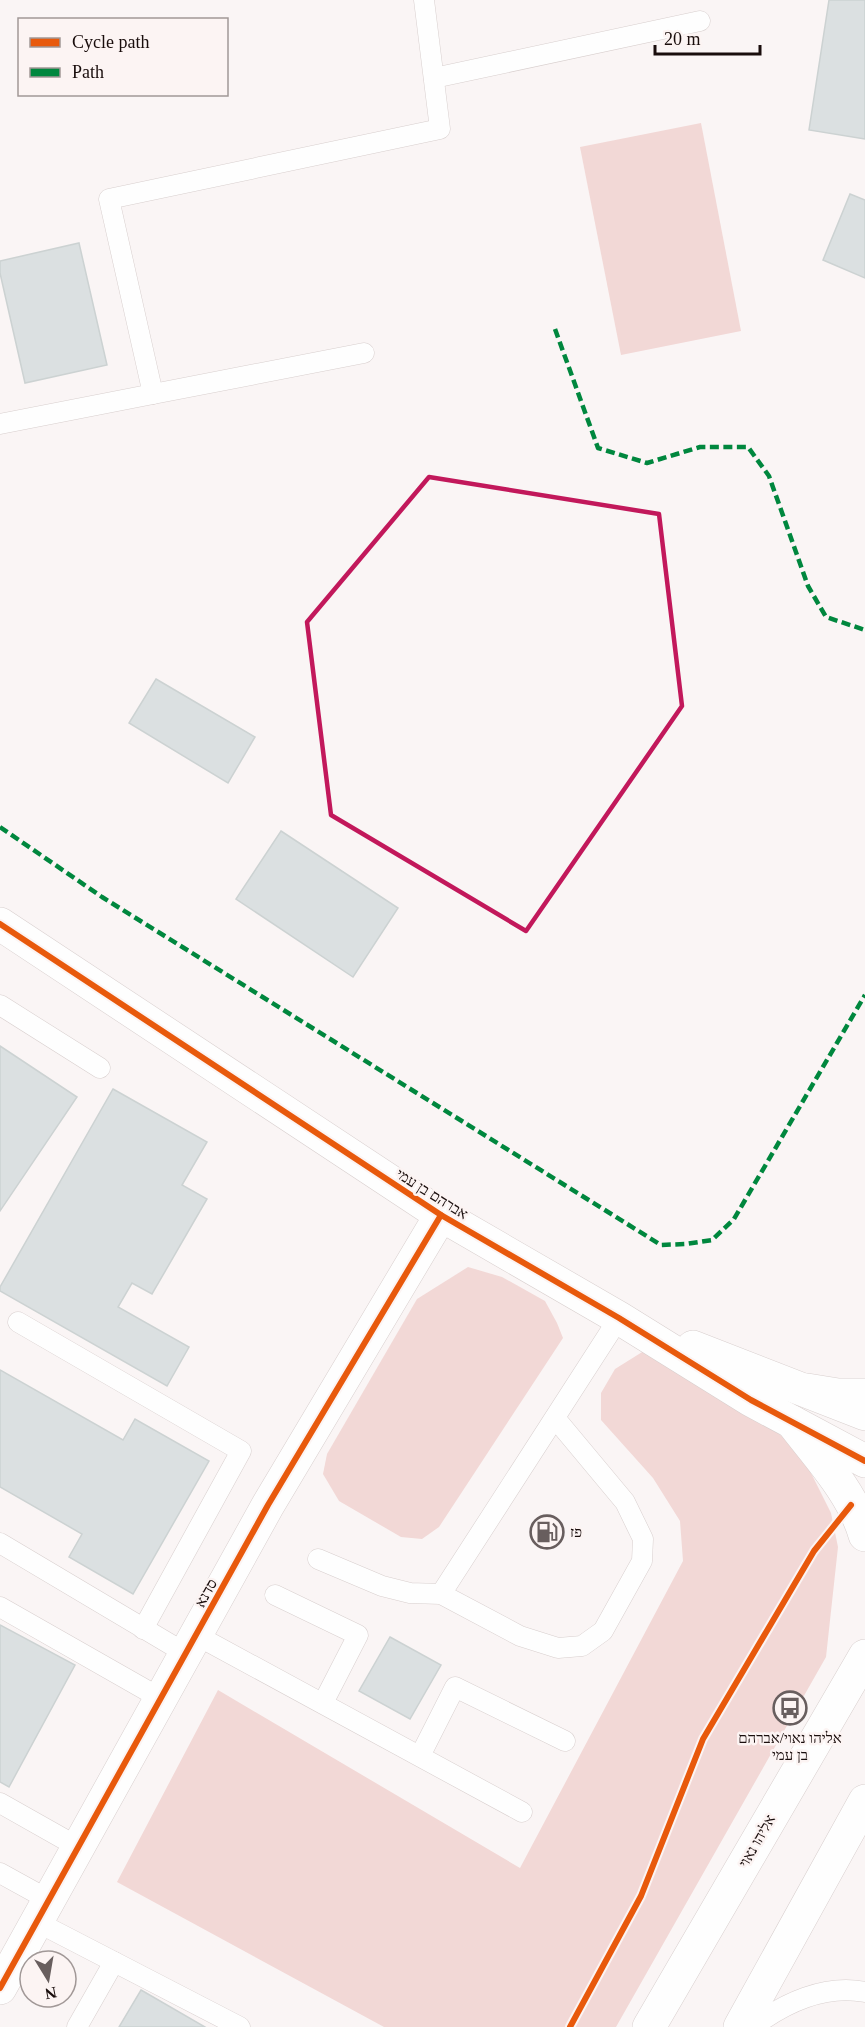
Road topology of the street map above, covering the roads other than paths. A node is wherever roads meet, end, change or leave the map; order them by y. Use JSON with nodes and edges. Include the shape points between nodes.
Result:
{"nodes":[{"id":1,"x":424,"y":0,"type":"edge"},
{"id":2,"x":700,"y":21,"type":"dead end"},
{"id":3,"x":434,"y":78,"type":"junction"},
{"id":4,"x":364,"y":353,"type":"dead end"},
{"id":5,"x":153,"y":394,"type":"junction"},
{"id":6,"x":0,"y":424,"type":"edge"},
{"id":7,"x":2,"y":929,"type":"edge"},
{"id":8,"x":0,"y":1005,"type":"edge"},
{"id":9,"x":100,"y":1068,"type":"dead end"},
{"id":10,"x":441,"y":1215,"type":"junction"},
{"id":11,"x":619,"y":1318,"type":"junction"},
{"id":12,"x":18,"y":1322,"type":"dead end"},
{"id":13,"x":807,"y":1390,"type":"junction"},
{"id":14,"x":865,"y":1395,"type":"edge"},
{"id":15,"x":865,"y":1414,"type":"edge"},
{"id":16,"x":555,"y":1418,"type":"junction"},
{"id":17,"x":792,"y":1422,"type":"junction"},
{"id":18,"x":865,"y":1461,"type":"edge"},
{"id":19,"x":865,"y":1535,"type":"edge"},
{"id":20,"x":0,"y":1543,"type":"edge"},
{"id":21,"x":318,"y":1558,"type":"dead end"},
{"id":22,"x":441,"y":1594,"type":"junction"},
{"id":23,"x":275,"y":1595,"type":"dead end"},
{"id":24,"x":0,"y":1607,"type":"edge"},
{"id":25,"x":143,"y":1629,"type":"junction"},
{"id":26,"x":191,"y":1644,"type":"junction"},
{"id":27,"x":865,"y":1656,"type":"edge"},
{"id":28,"x":160,"y":1698,"type":"junction"},
{"id":29,"x":323,"y":1703,"type":"junction"},
{"id":30,"x":565,"y":1741,"type":"dead end"},
{"id":31,"x":420,"y":1756,"type":"junction"},
{"id":32,"x":865,"y":1802,"type":"edge"},
{"id":33,"x":0,"y":1803,"type":"edge"},
{"id":34,"x":522,"y":1812,"type":"dead end"},
{"id":35,"x":78,"y":1847,"type":"junction"},
{"id":36,"x":0,"y":1873,"type":"edge"},
{"id":37,"x":43,"y":1911,"type":"junction"},
{"id":38,"x":114,"y":1962,"type":"junction"},
{"id":39,"x":0,"y":1988,"type":"edge"},
{"id":40,"x":865,"y":1992,"type":"edge"},
{"id":41,"x":77,"y":2027,"type":"edge"},
{"id":42,"x":240,"y":2027,"type":"edge"},
{"id":43,"x":649,"y":2027,"type":"edge"},
{"id":44,"x":740,"y":2027,"type":"edge"},
{"id":45,"x":753,"y":2027,"type":"edge"}],
"edges":[{"from":1,"to":3,"type":"lane"},
{"from":2,"to":3,"type":"lane"},
{"from":3,"to":5,"type":"lane","via":[[440,129],[109,199]]},
{"from":4,"to":5,"type":"lane"},
{"from":5,"to":6,"type":"lane"},
{"from":7,"to":10,"type":"main road","name":"אברהם בן עמי"},
{"from":8,"to":9,"type":"lane"},
{"from":10,"to":11,"type":"main road","name":"אברהם בן עמי"},
{"from":10,"to":26,"type":"main road","name":"סדנא","via":[[268,1504]]},
{"from":11,"to":13,"type":"main road","name":"אברהם בן עמי"},
{"from":11,"to":16,"type":"lane"},
{"from":11,"to":17,"type":"main road","name":"אברהם בן עמי"},
{"from":12,"to":25,"type":"lane","via":[[241,1451]]},
{"from":13,"to":14,"type":"main road"},
{"from":13,"to":15,"type":"main road","name":"אברהם בן עמי"},
{"from":16,"to":22,"type":"lane"},
{"from":16,"to":22,"type":"lane","via":[[625,1502],[643,1539],[642,1561],[603,1630],[582,1646],[558,1648],[520,1636]]},
{"from":17,"to":18,"type":"main road","name":"אברהם בן עמי"},
{"from":17,"to":19,"type":"main road","via":[[834,1478]]},
{"from":20,"to":25,"type":"lane"},
{"from":21,"to":22,"type":"lane","via":[[382,1586],[410,1593]]},
{"from":23,"to":29,"type":"lane","via":[[358,1635]]},
{"from":24,"to":28,"type":"lane"},
{"from":25,"to":26,"type":"lane"},
{"from":26,"to":28,"type":"main road","name":"סדנא"},
{"from":26,"to":29,"type":"lane"},
{"from":27,"to":43,"type":"main road","name":"אליהו נאוי"},
{"from":28,"to":35,"type":"main road","name":"סדנא"},
{"from":29,"to":31,"type":"lane"},
{"from":30,"to":31,"type":"lane","via":[[455,1687]]},
{"from":31,"to":34,"type":"lane"},
{"from":32,"to":44,"type":"main road"},
{"from":33,"to":35,"type":"lane"},
{"from":35,"to":37,"type":"main road","name":"סדנא"},
{"from":36,"to":37,"type":"lane"},
{"from":37,"to":38,"type":"lane"},
{"from":37,"to":39,"type":"main road","name":"סדנא"},
{"from":38,"to":41,"type":"lane"},
{"from":38,"to":42,"type":"lane"},
{"from":40,"to":45,"type":"lane","via":[[820,1994],[787,2004]]}]}
